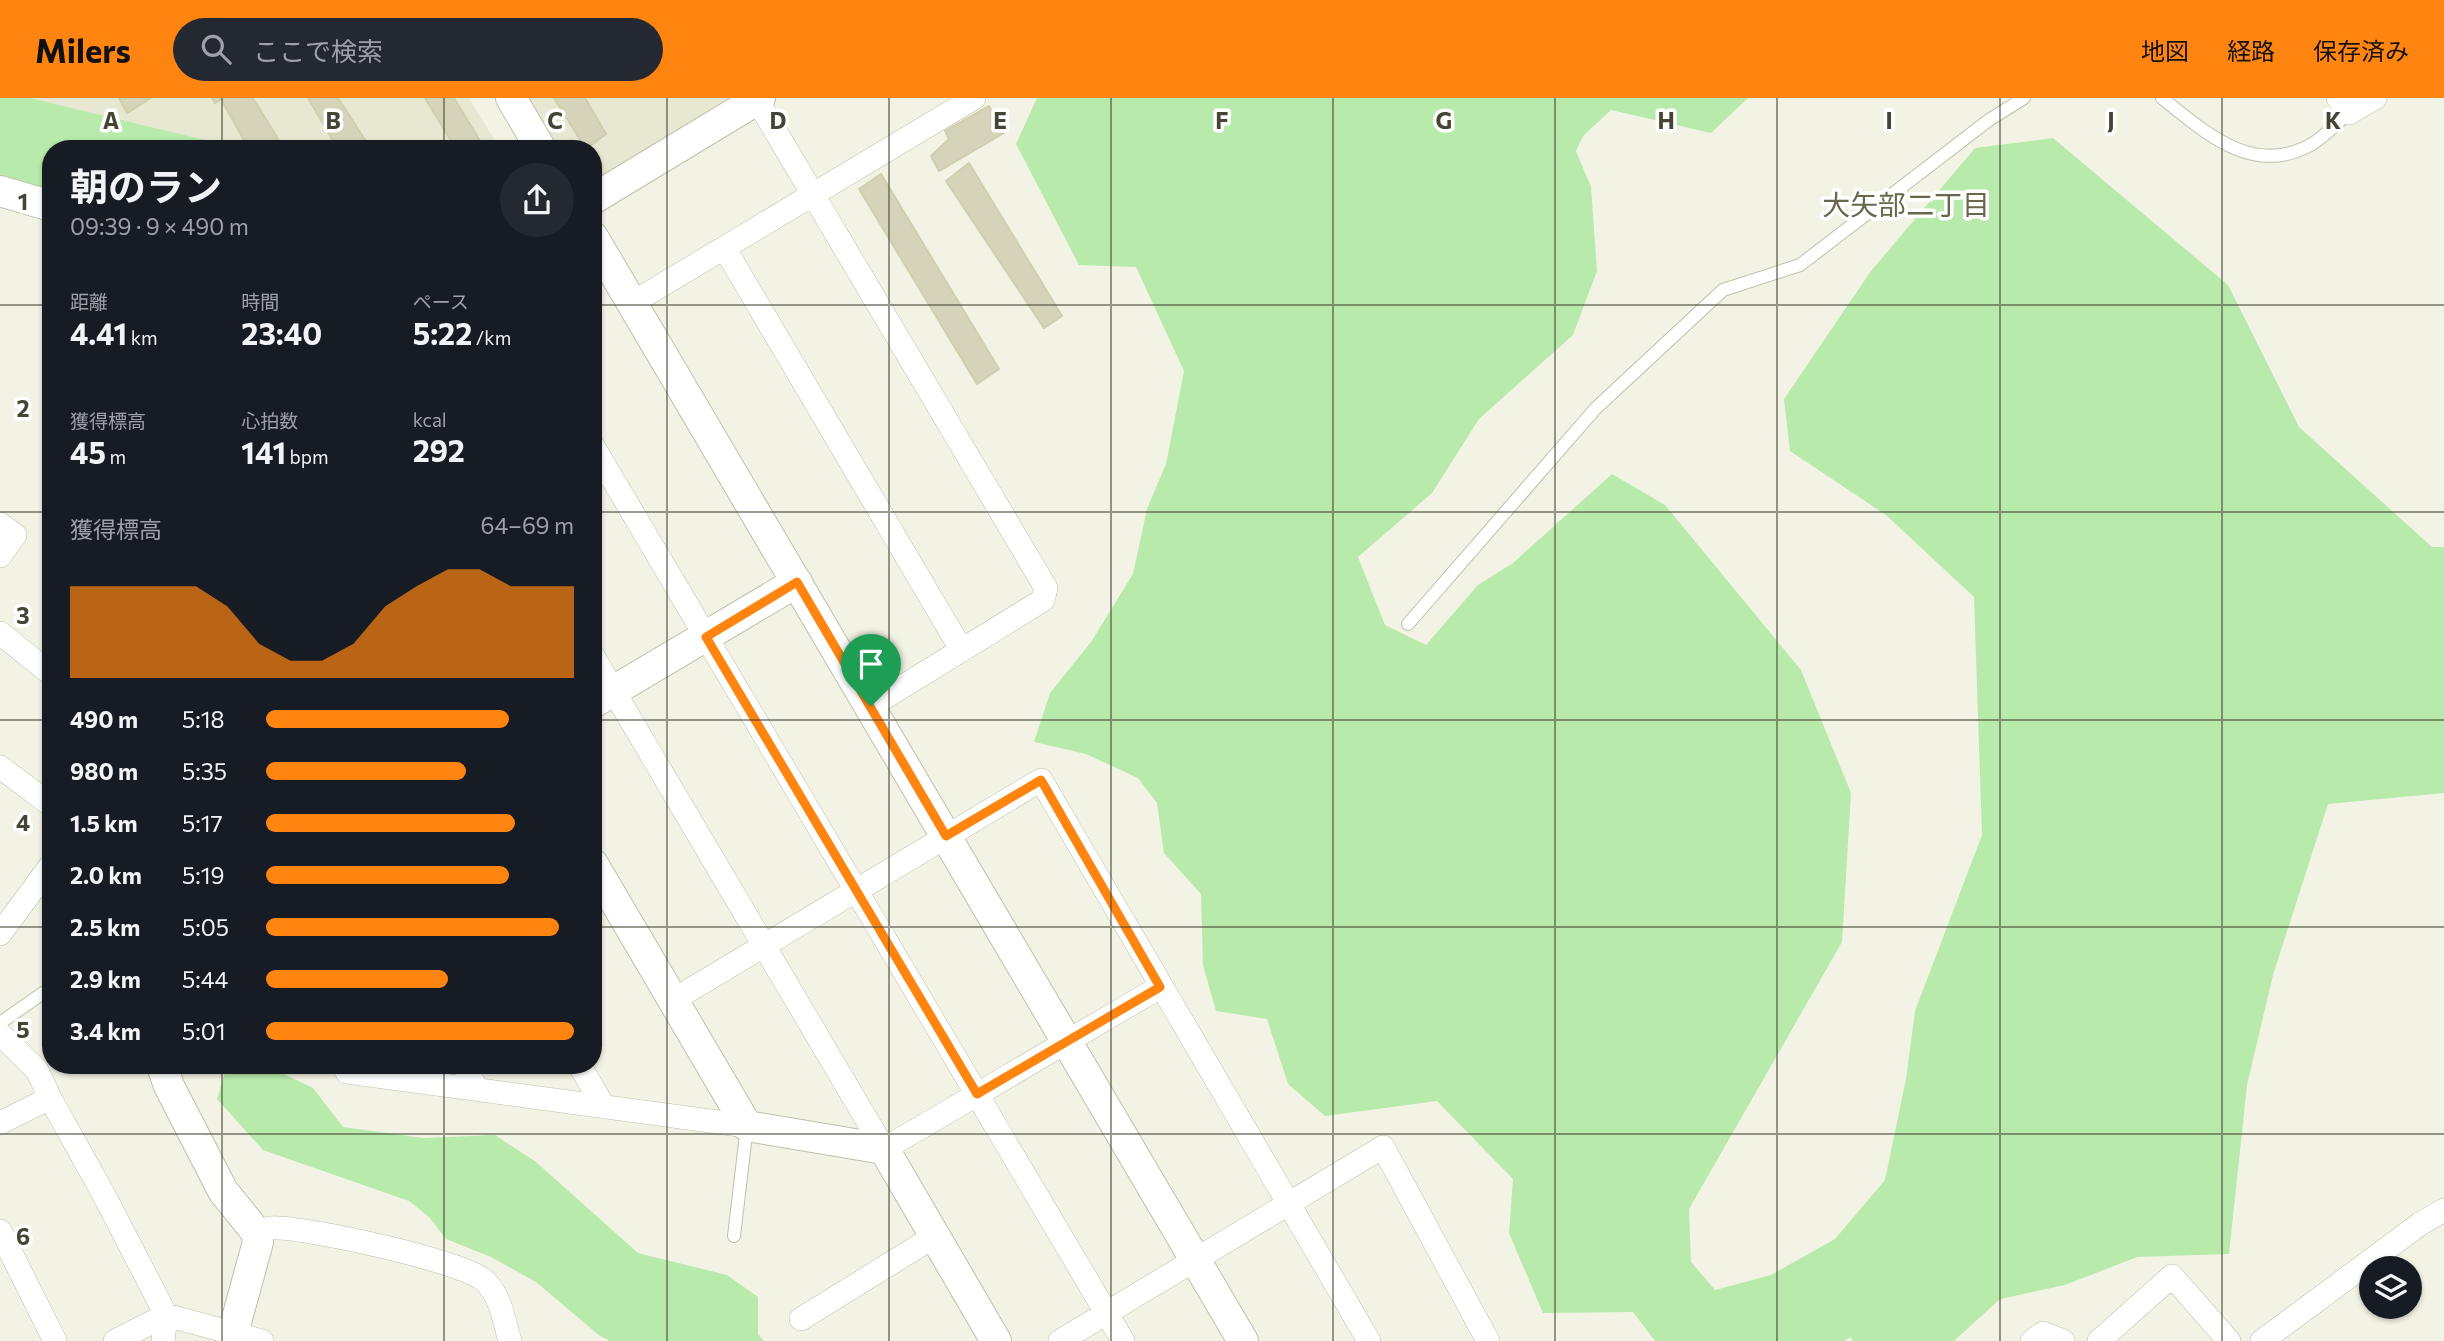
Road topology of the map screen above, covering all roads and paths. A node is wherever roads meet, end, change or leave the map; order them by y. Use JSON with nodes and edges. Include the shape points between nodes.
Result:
{"nodes":[{"id":1,"x":511,"y":98,"type":"edge"},
{"id":2,"x":974,"y":98,"type":"edge"},
{"id":3,"x":2024,"y":98,"type":"edge"},
{"id":4,"x":2162,"y":98,"type":"edge"},
{"id":5,"x":2375,"y":98,"type":"edge"},
{"id":6,"x":758,"y":99,"type":"edge"},
{"id":7,"x":2344,"y":106,"type":"edge"},
{"id":8,"x":536,"y":140,"type":"edge"},
{"id":9,"x":0,"y":191,"type":"edge"},
{"id":10,"x":602,"y":193,"type":"edge"},
{"id":11,"x":815,"y":195,"type":"junction"},
{"id":12,"x":42,"y":203,"type":"edge"},
{"id":13,"x":725,"y":249,"type":"junction"},
{"id":14,"x":602,"y":252,"type":"edge"},
{"id":15,"x":632,"y":303,"type":"junction"},
{"id":16,"x":602,"y":461,"type":"edge"},
{"id":17,"x":0,"y":524,"type":"edge"},
{"id":18,"x":0,"y":556,"type":"edge"},
{"id":19,"x":797,"y":582,"type":"junction"},
{"id":20,"x":1408,"y":624,"type":"dead end"},
{"id":21,"x":0,"y":634,"type":"edge"},
{"id":22,"x":706,"y":637,"type":"junction"},
{"id":23,"x":961,"y":649,"type":"junction"},
{"id":24,"x":42,"y":667,"type":"edge"},
{"id":25,"x":603,"y":697,"type":"edge"},
{"id":26,"x":871,"y":706,"type":"junction"},
{"id":27,"x":0,"y":767,"type":"edge"},
{"id":28,"x":42,"y":798,"type":"edge"},
{"id":29,"x":946,"y":836,"type":"junction"},
{"id":30,"x":42,"y":876,"type":"edge"},
{"id":31,"x":602,"y":879,"type":"edge"},
{"id":32,"x":856,"y":890,"type":"junction"},
{"id":33,"x":5,"y":919,"type":"edge"},
{"id":34,"x":764,"y":945,"type":"junction"},
{"id":35,"x":1160,"y":987,"type":"junction"},
{"id":36,"x":42,"y":994,"type":"edge"},
{"id":37,"x":673,"y":1000,"type":"junction"},
{"id":38,"x":0,"y":1032,"type":"edge"},
{"id":39,"x":1067,"y":1042,"type":"junction"},
{"id":40,"x":165,"y":1074,"type":"edge"},
{"id":41,"x":361,"y":1074,"type":"edge"},
{"id":42,"x":469,"y":1074,"type":"edge"},
{"id":43,"x":585,"y":1074,"type":"edge"},
{"id":44,"x":477,"y":1089,"type":"junction"},
{"id":45,"x":977,"y":1094,"type":"junction"},
{"id":46,"x":50,"y":1098,"type":"junction"},
{"id":47,"x":604,"y":1107,"type":"junction"},
{"id":48,"x":0,"y":1123,"type":"edge"},
{"id":49,"x":747,"y":1126,"type":"junction"},
{"id":50,"x":884,"y":1149,"type":"junction"},
{"id":51,"x":1288,"y":1205,"type":"junction"},
{"id":52,"x":2444,"y":1210,"type":"edge"},
{"id":53,"x":0,"y":1231,"type":"edge"},
{"id":54,"x":256,"y":1232,"type":"junction"},
{"id":55,"x":734,"y":1236,"type":"dead end"},
{"id":56,"x":934,"y":1236,"type":"junction"},
{"id":57,"x":1195,"y":1260,"type":"junction"},
{"id":58,"x":1106,"y":1313,"type":"junction"},
{"id":59,"x":166,"y":1315,"type":"junction"},
{"id":60,"x":801,"y":1319,"type":"dead end"},
{"id":61,"x":233,"y":1333,"type":"junction"},
{"id":62,"x":55,"y":1341,"type":"edge"},
{"id":63,"x":115,"y":1341,"type":"edge"},
{"id":64,"x":163,"y":1341,"type":"edge"},
{"id":65,"x":262,"y":1341,"type":"edge"},
{"id":66,"x":510,"y":1341,"type":"edge"},
{"id":67,"x":996,"y":1341,"type":"edge"},
{"id":68,"x":1060,"y":1341,"type":"edge"},
{"id":69,"x":1123,"y":1341,"type":"edge"},
{"id":70,"x":1243,"y":1341,"type":"edge"},
{"id":71,"x":1369,"y":1341,"type":"edge"},
{"id":72,"x":1488,"y":1341,"type":"edge"},
{"id":73,"x":2032,"y":1341,"type":"edge"},
{"id":74,"x":2063,"y":1341,"type":"edge"},
{"id":75,"x":2099,"y":1341,"type":"edge"},
{"id":76,"x":2229,"y":1341,"type":"edge"},
{"id":77,"x":2262,"y":1341,"type":"edge"}],
"edges":[{"from":1,"to":8,"type":"street"},
{"from":2,"to":11,"type":"street"},
{"from":3,"to":20,"type":"lane","via":[[1800,265],[1723,290],[1596,408]]},
{"from":4,"to":7,"type":"lane","via":[[2214,138],[2235,150],[2258,155],[2283,155],[2311,145]]},
{"from":5,"to":7,"type":"street"},
{"from":6,"to":10,"type":"street"},
{"from":6,"to":11,"type":"street"},
{"from":9,"to":12,"type":"street"},
{"from":11,"to":13,"type":"street"},
{"from":11,"to":23,"type":"street","via":[[1046,588],[1043,600]]},
{"from":13,"to":15,"type":"street"},
{"from":13,"to":23,"type":"street"},
{"from":14,"to":15,"type":"street"},
{"from":15,"to":19,"type":"street"},
{"from":16,"to":22,"type":"street"},
{"from":17,"to":18,"type":"street","via":[[15,535]]},
{"from":19,"to":22,"type":"street"},
{"from":19,"to":26,"type":"street"},
{"from":21,"to":24,"type":"street"},
{"from":22,"to":25,"type":"street"},
{"from":22,"to":32,"type":"street"},
{"from":23,"to":26,"type":"street"},
{"from":25,"to":34,"type":"street"},
{"from":26,"to":29,"type":"street"},
{"from":27,"to":28,"type":"street"},
{"from":29,"to":32,"type":"street"},
{"from":29,"to":35,"type":"street","via":[[1041,780]]},
{"from":29,"to":39,"type":"street"},
{"from":30,"to":33,"type":"street"},
{"from":31,"to":37,"type":"street"},
{"from":32,"to":34,"type":"street"},
{"from":32,"to":45,"type":"street"},
{"from":34,"to":37,"type":"street"},
{"from":34,"to":50,"type":"street"},
{"from":35,"to":39,"type":"street"},
{"from":35,"to":51,"type":"street"},
{"from":36,"to":38,"type":"lane"},
{"from":37,"to":49,"type":"street"},
{"from":38,"to":46,"type":"street","via":[[37,1070]]},
{"from":39,"to":45,"type":"street"},
{"from":39,"to":57,"type":"street"},
{"from":40,"to":54,"type":"street","via":[[223,1191]]},
{"from":41,"to":44,"type":"street"},
{"from":42,"to":44,"type":"street"},
{"from":43,"to":47,"type":"street"},
{"from":44,"to":47,"type":"street"},
{"from":45,"to":50,"type":"street"},
{"from":45,"to":58,"type":"street"},
{"from":46,"to":48,"type":"street"},
{"from":46,"to":59,"type":"street"},
{"from":47,"to":49,"type":"street"},
{"from":49,"to":50,"type":"street"},
{"from":49,"to":55,"type":"lane"},
{"from":50,"to":56,"type":"street"},
{"from":51,"to":57,"type":"street"},
{"from":51,"to":71,"type":"street"},
{"from":51,"to":72,"type":"street","via":[[1383,1147]]},
{"from":52,"to":77,"type":"street"},
{"from":53,"to":62,"type":"street"},
{"from":54,"to":61,"type":"street","via":[[258,1242]]},
{"from":54,"to":66,"type":"street","via":[[275,1227],[331,1235],[468,1272],[484,1279],[497,1298]]},
{"from":56,"to":60,"type":"street"},
{"from":56,"to":67,"type":"street"},
{"from":57,"to":58,"type":"street"},
{"from":57,"to":70,"type":"street"},
{"from":58,"to":68,"type":"street"},
{"from":58,"to":69,"type":"street"},
{"from":59,"to":61,"type":"street"},
{"from":59,"to":63,"type":"street"},
{"from":59,"to":64,"type":"street"},
{"from":61,"to":65,"type":"street"},
{"from":73,"to":74,"type":"street","via":[[2043,1333]]},
{"from":75,"to":76,"type":"street","via":[[2172,1276]]}]}
